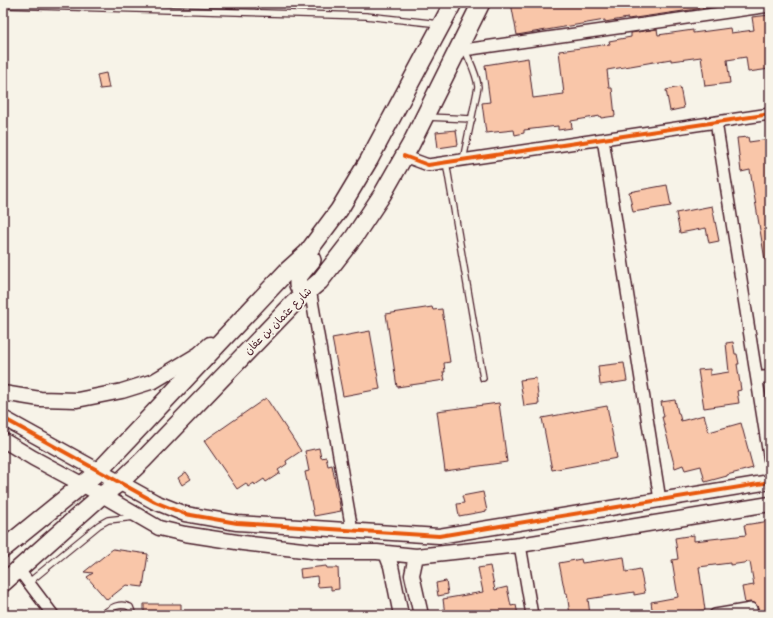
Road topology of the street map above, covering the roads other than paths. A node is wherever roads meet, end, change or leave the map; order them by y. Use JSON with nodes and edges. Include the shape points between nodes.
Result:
{"nodes":[{"id":1,"x":453,"y":3,"type":"edge"},
{"id":2,"x":481,"y":3,"type":"edge"},
{"id":3,"x":3,"y":5,"type":"edge"},
{"id":4,"x":770,"y":6,"type":"edge"},
{"id":5,"x":442,"y":24,"type":"junction"},
{"id":6,"x":461,"y":51,"type":"junction"},
{"id":7,"x":770,"y":114,"type":"edge"},
{"id":8,"x":424,"y":117,"type":"junction"},
{"id":9,"x":472,"y":119,"type":"junction"},
{"id":10,"x":716,"y":122,"type":"junction"},
{"id":11,"x":603,"y":140,"type":"junction"},
{"id":12,"x":404,"y":156,"type":"junction"},
{"id":13,"x":463,"y":160,"type":"junction"},
{"id":14,"x":446,"y":162,"type":"junction"},
{"id":15,"x":358,"y":179,"type":"junction"},
{"id":16,"x":307,"y":292,"type":"junction"},
{"id":17,"x":258,"y":304,"type":"junction"},
{"id":18,"x":770,"y":376,"type":"edge"},
{"id":19,"x":483,"y":378,"type":"dead end"},
{"id":20,"x":757,"y":378,"type":"junction"},
{"id":21,"x":3,"y":393,"type":"edge"},
{"id":22,"x":3,"y":418,"type":"edge"},
{"id":23,"x":3,"y":440,"type":"edge"},
{"id":24,"x":770,"y":462,"type":"edge"},
{"id":25,"x":99,"y":471,"type":"junction"},
{"id":26,"x":770,"y":482,"type":"edge"},
{"id":27,"x":119,"y":483,"type":"junction"},
{"id":28,"x":82,"y":484,"type":"junction"},
{"id":29,"x":102,"y":494,"type":"junction"},
{"id":30,"x":660,"y":500,"type":"junction"},
{"id":31,"x":770,"y":504,"type":"edge"},
{"id":32,"x":139,"y":516,"type":"junction"},
{"id":33,"x":352,"y":530,"type":"junction"},
{"id":34,"x":520,"y":545,"type":"junction"},
{"id":35,"x":3,"y":549,"type":"edge"},
{"id":36,"x":386,"y":552,"type":"junction"},
{"id":37,"x":416,"y":556,"type":"junction"},
{"id":38,"x":23,"y":576,"type":"junction"},
{"id":39,"x":3,"y":583,"type":"edge"},
{"id":40,"x":53,"y":615,"type":"edge"},
{"id":41,"x":101,"y":615,"type":"edge"},
{"id":42,"x":133,"y":615,"type":"edge"},
{"id":43,"x":401,"y":615,"type":"edge"},
{"id":44,"x":421,"y":615,"type":"edge"},
{"id":45,"x":532,"y":615,"type":"edge"},
{"id":46,"x":715,"y":615,"type":"edge"},
{"id":47,"x":752,"y":615,"type":"edge"}],
"edges":[{"from":1,"to":5,"type":"main road"},
{"from":2,"to":6,"type":"main road","name":"شارع عثمان بن عفان"},
{"from":3,"to":5,"type":"lane","via":[[366,16]]},
{"from":4,"to":6,"type":"street"},
{"from":5,"to":15,"type":"main road"},
{"from":6,"to":8,"type":"main road","name":"شارع عثمان بن عفان"},
{"from":6,"to":9,"type":"lane","via":[[478,81]]},
{"from":7,"to":10,"type":"street"},
{"from":8,"to":9,"type":"lane"},
{"from":8,"to":12,"type":"main road","name":"شارع عثمان بن عفان"},
{"from":9,"to":13,"type":"lane"},
{"from":10,"to":11,"type":"street"},
{"from":10,"to":20,"type":"street"},
{"from":11,"to":13,"type":"street"},
{"from":11,"to":30,"type":"street"},
{"from":12,"to":14,"type":"street","via":[[428,165]]},
{"from":12,"to":16,"type":"main road","name":"شارع عثمان بن عفان","via":[[354,238],[320,281]]},
{"from":13,"to":14,"type":"street"},
{"from":14,"to":19,"type":"lane"},
{"from":15,"to":16,"type":"main road","via":[[345,219],[298,277],[298,285]]},
{"from":15,"to":17,"type":"main road","via":[[307,253]]},
{"from":16,"to":27,"type":"main road","name":"شارع عثمان بن عفان"},
{"from":16,"to":33,"type":"street"},
{"from":17,"to":21,"type":"street","via":[[199,354],[154,381],[122,391],[77,400],[40,399]]},
{"from":17,"to":25,"type":"main road"},
{"from":18,"to":20,"type":"street"},
{"from":20,"to":24,"type":"street"},
{"from":22,"to":25,"type":"street"},
{"from":23,"to":28,"type":"street"},
{"from":25,"to":27,"type":"street"},
{"from":25,"to":28,"type":"main road"},
{"from":26,"to":30,"type":"street"},
{"from":27,"to":29,"type":"main road","name":"شارع عثمان بن عفان"},
{"from":27,"to":33,"type":"street","via":[[185,514],[237,523]]},
{"from":28,"to":29,"type":"street"},
{"from":28,"to":35,"type":"main road"},
{"from":29,"to":32,"type":"street"},
{"from":29,"to":38,"type":"main road","name":"شارع عثمان بن عفان"},
{"from":30,"to":33,"type":"street","via":[[439,536]]},
{"from":31,"to":34,"type":"street"},
{"from":32,"to":36,"type":"street","via":[[159,528],[243,543],[320,552]]},
{"from":32,"to":38,"type":"lane","via":[[108,520],[99,524]]},
{"from":34,"to":37,"type":"street"},
{"from":34,"to":45,"type":"street"},
{"from":36,"to":37,"type":"street"},
{"from":36,"to":43,"type":"street"},
{"from":37,"to":44,"type":"street","via":[[412,575]]},
{"from":38,"to":39,"type":"main road","name":"شارع عثمان بن عفان"},
{"from":38,"to":40,"type":"street"},
{"from":41,"to":42,"type":"lane","via":[[117,605],[130,607]]},
{"from":46,"to":47,"type":"street","via":[[751,609]]}]}
